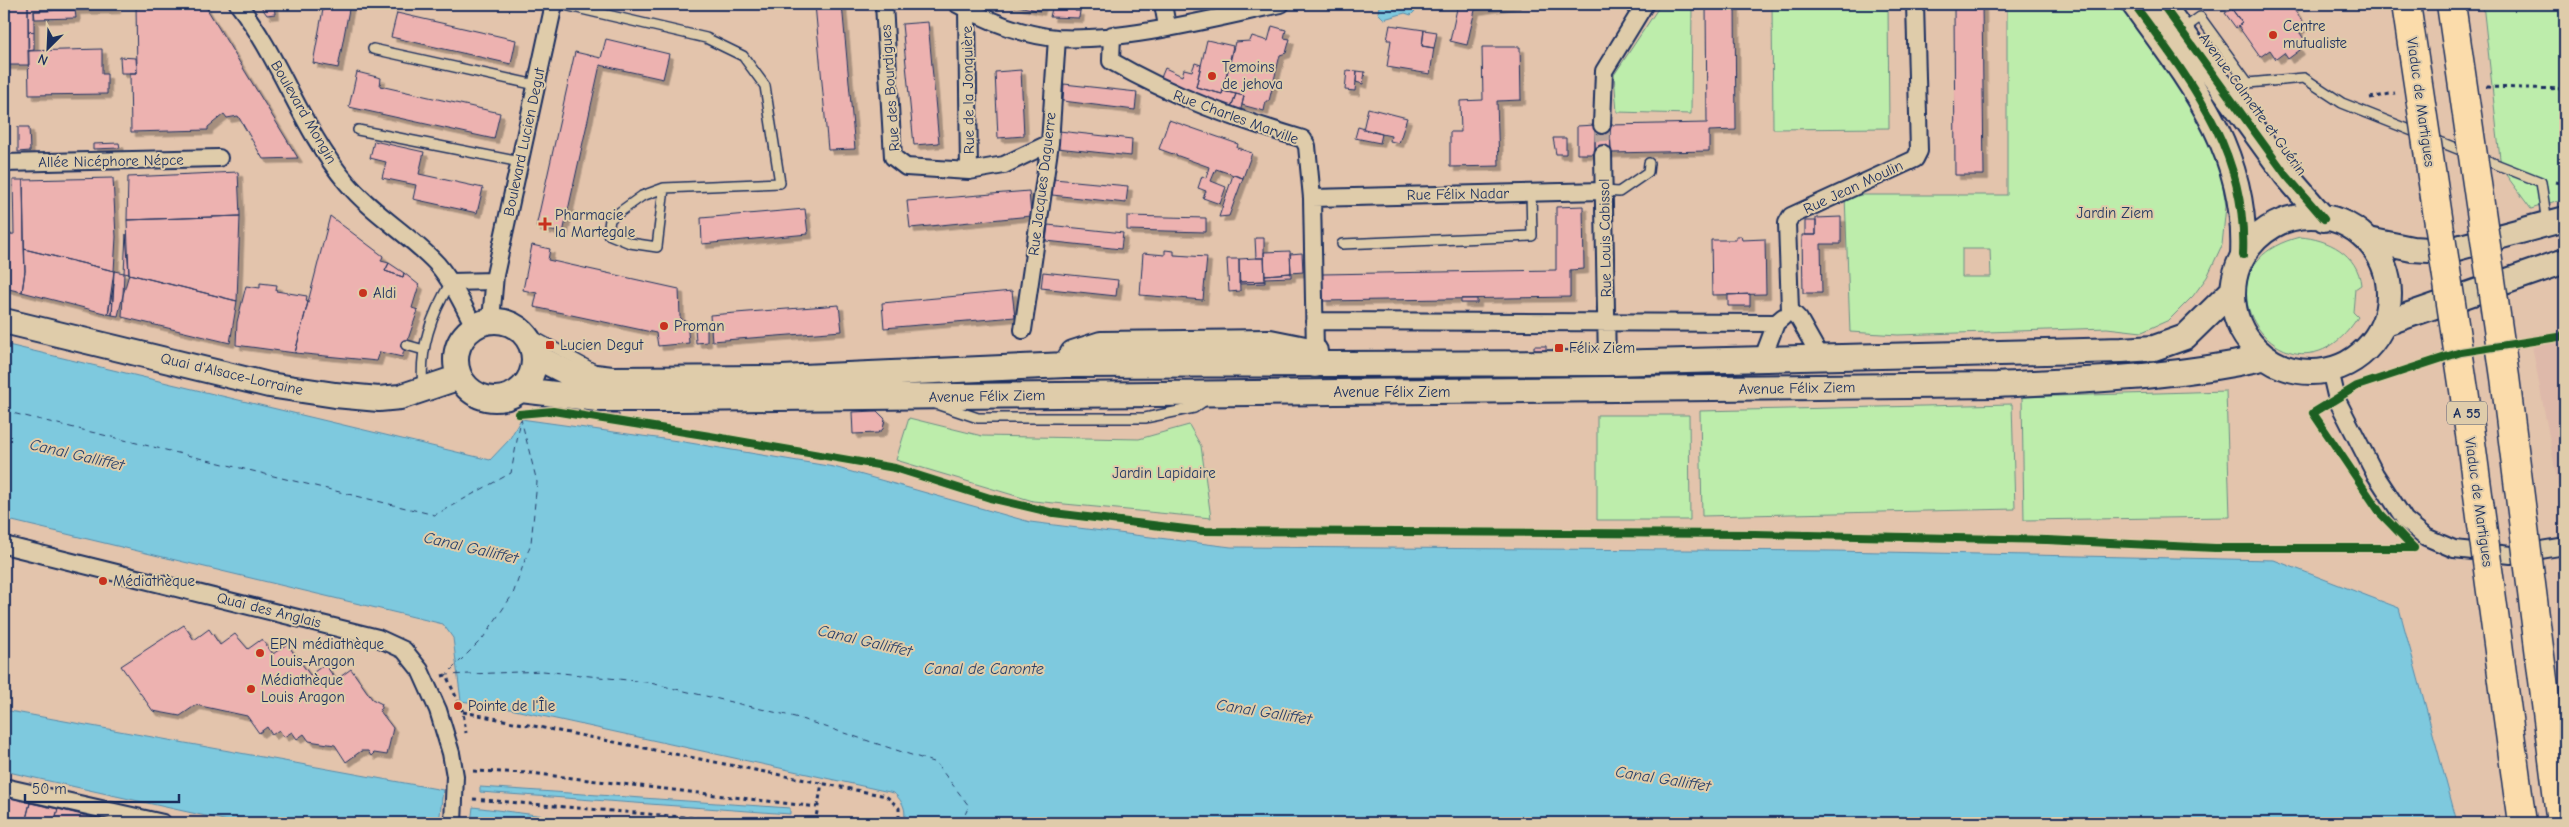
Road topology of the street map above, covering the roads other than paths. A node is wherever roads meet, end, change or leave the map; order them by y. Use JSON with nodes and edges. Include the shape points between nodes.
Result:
{"nodes":[{"id":1,"x":238,"y":4,"type":"edge"},
{"id":2,"x":554,"y":4,"type":"edge"},
{"id":3,"x":560,"y":4,"type":"edge"},
{"id":4,"x":884,"y":4,"type":"edge"},
{"id":5,"x":1163,"y":4,"type":"edge"},
{"id":6,"x":1282,"y":4,"type":"edge"},
{"id":7,"x":1645,"y":4,"type":"edge"},
{"id":8,"x":1915,"y":4,"type":"edge"},
{"id":9,"x":2134,"y":4,"type":"edge"},
{"id":10,"x":2162,"y":4,"type":"edge"},
{"id":11,"x":2406,"y":4,"type":"edge"},
{"id":12,"x":2451,"y":4,"type":"edge"},
{"id":13,"x":964,"y":5,"type":"edge"},
{"id":14,"x":1167,"y":26,"type":"junction"},
{"id":15,"x":2181,"y":30,"type":"junction"},
{"id":16,"x":1112,"y":35,"type":"junction"},
{"id":17,"x":1057,"y":38,"type":"junction"},
{"id":18,"x":373,"y":49,"type":"dead end"},
{"id":19,"x":536,"y":85,"type":"junction"},
{"id":20,"x":1602,"y":125,"type":"tunnel mouth"},
{"id":21,"x":358,"y":130,"type":"dead end"},
{"id":22,"x":1050,"y":143,"type":"junction"},
{"id":23,"x":1603,"y":154,"type":"tunnel mouth"},
{"id":24,"x":219,"y":158,"type":"dead end"},
{"id":25,"x":520,"y":162,"type":"junction"},
{"id":26,"x":1649,"y":163,"type":"dead end"},
{"id":27,"x":4,"y":164,"type":"edge"},
{"id":28,"x":969,"y":171,"type":"junction"},
{"id":29,"x":664,"y":188,"type":"junction"},
{"id":30,"x":1604,"y":191,"type":"junction"},
{"id":31,"x":1530,"y":192,"type":"junction"},
{"id":32,"x":1312,"y":198,"type":"junction"},
{"id":33,"x":2324,"y":218,"type":"junction"},
{"id":34,"x":2556,"y":221,"type":"edge"},
{"id":35,"x":2368,"y":240,"type":"junction"},
{"id":36,"x":1342,"y":244,"type":"dead end"},
{"id":37,"x":2243,"y":254,"type":"junction"},
{"id":38,"x":2565,"y":261,"type":"edge"},
{"id":39,"x":494,"y":281,"type":"junction"},
{"id":40,"x":451,"y":282,"type":"junction"},
{"id":41,"x":2232,"y":291,"type":"junction"},
{"id":42,"x":1790,"y":310,"type":"junction"},
{"id":43,"x":4,"y":321,"type":"edge"},
{"id":44,"x":1314,"y":321,"type":"junction"},
{"id":45,"x":1606,"y":322,"type":"junction"},
{"id":46,"x":483,"y":323,"type":"junction"},
{"id":47,"x":1776,"y":323,"type":"junction"},
{"id":48,"x":2383,"y":324,"type":"junction"},
{"id":49,"x":515,"y":326,"type":"junction"},
{"id":50,"x":1023,"y":330,"type":"dead end"},
{"id":51,"x":406,"y":345,"type":"dead end"},
{"id":52,"x":424,"y":350,"type":"junction"},
{"id":53,"x":535,"y":356,"type":"junction"},
{"id":54,"x":1315,"y":358,"type":"junction"},
{"id":55,"x":1821,"y":358,"type":"junction"},
{"id":56,"x":2262,"y":358,"type":"junction"},
{"id":57,"x":1762,"y":360,"type":"junction"},
{"id":58,"x":1607,"y":363,"type":"junction"},
{"id":59,"x":2330,"y":370,"type":"junction"},
{"id":60,"x":460,"y":377,"type":"junction"},
{"id":61,"x":612,"y":379,"type":"junction"},
{"id":62,"x":521,"y":390,"type":"junction"},
{"id":63,"x":423,"y":391,"type":"junction"},
{"id":64,"x":4,"y":545,"type":"edge"},
{"id":65,"x":2565,"y":546,"type":"edge"},
{"id":66,"x":4,"y":787,"type":"edge"},
{"id":67,"x":163,"y":823,"type":"edge"},
{"id":68,"x":453,"y":823,"type":"edge"},
{"id":69,"x":2522,"y":823,"type":"edge"},
{"id":70,"x":2561,"y":823,"type":"edge"}],
"edges":[{"from":1,"to":40,"type":"street","name":"Boulevard Mongin","via":[[268,48],[321,149],[347,183],[436,263]]},
{"from":2,"to":19,"type":"street","name":"Boulevard Lucien Degut"},
{"from":3,"to":29,"type":"lane","via":[[706,38],[743,56],[765,86],[780,183]]},
{"from":4,"to":28,"type":"street","name":"Rue des Bourdigues","via":[[893,157],[906,167]]},
{"from":5,"to":14,"type":"street"},
{"from":6,"to":14,"type":"street"},
{"from":7,"to":20,"type":"street","via":[[1604,71]]},
{"from":8,"to":42,"type":"street","name":"Rue Jean Moulin","via":[[1919,151],[1915,159],[1791,216],[1787,223]]},
{"from":9,"to":37,"type":"main road","via":[[2201,100],[2221,135],[2233,165],[2242,207]]},
{"from":10,"to":15,"type":"main road","name":"Avenue Calmette et Guérin"},
{"from":11,"to":69,"type":"highway","name":"Viaduc de Martigues","number":"A 55","bridge":true,"via":[[2464,390]]},
{"from":12,"to":70,"type":"highway","number":"A 55","bridge":true,"via":[[2505,377]]},
{"from":13,"to":17,"type":"street","via":[[1006,27]]},
{"from":13,"to":28,"type":"street","name":"Rue de la Jonquière"},
{"from":14,"to":16,"type":"street"},
{"from":15,"to":33,"type":"main road","name":"Avenue Calmette et Guérin","via":[[2286,175]]},
{"from":15,"to":34,"type":"lane","via":[[2200,17],[2248,83],[2304,78],[2342,103],[2541,182]]},
{"from":16,"to":17,"type":"street"},
{"from":16,"to":32,"type":"street","name":"Rue Charles Marville","via":[[1111,61],[1120,67],[1172,94],[1229,117],[1303,139],[1307,146]]},
{"from":17,"to":22,"type":"street","name":"Rue Jacques Daguerre"},
{"from":18,"to":19,"type":"lane"},
{"from":19,"to":25,"type":"street","name":"Boulevard Lucien Degut"},
{"from":21,"to":25,"type":"lane"},
{"from":22,"to":28,"type":"street","name":"Rue des Bourdigues","via":[[1004,165]]},
{"from":22,"to":50,"type":"street","name":"Rue Jacques Daguerre"},
{"from":23,"to":30,"type":"street","name":"Rue Louis Cabissol"},
{"from":24,"to":27,"type":"street","name":"Allée Nicéphore Népce"},
{"from":25,"to":39,"type":"street","name":"Boulevard Lucien Degut"},
{"from":26,"to":30,"type":"lane","via":[[1648,172],[1619,192]]},
{"from":29,"to":29,"type":"lane","via":[[642,196],[610,219],[608,234],[630,243],[657,247]]},
{"from":30,"to":31,"type":"street","name":"Rue Félix Nadar"},
{"from":30,"to":45,"type":"street","name":"Rue Louis Cabissol"},
{"from":31,"to":32,"type":"street","name":"Rue Félix Nadar"},
{"from":31,"to":36,"type":"lane","via":[[1532,236]]},
{"from":32,"to":44,"type":"street","name":"Rue Charles Marville"},
{"from":33,"to":35,"type":"main road","via":[[2357,230]]},
{"from":33,"to":37,"type":"main road","via":[[2295,218],[2261,234]]},
{"from":34,"to":35,"type":"main road","via":[[2446,251],[2412,249]]},
{"from":35,"to":48,"type":"main road","via":[[2384,266],[2389,293]]},
{"from":37,"to":41,"type":"main road"},
{"from":38,"to":48,"type":"main road"},
{"from":39,"to":40,"type":"street"},
{"from":39,"to":46,"type":"street","name":"Boulevard Lucien Degut"},
{"from":40,"to":46,"type":"street","name":"Boulevard Mongin"},
{"from":40,"to":52,"type":"lane","via":[[437,305]]},
{"from":41,"to":55,"type":"main road","name":"Avenue Félix Ziem","via":[[2185,337],[2154,348]]},
{"from":41,"to":56,"type":"main road","via":[[2235,314],[2246,339]]},
{"from":42,"to":47,"type":"street","name":"Avenue Félix Ziem"},
{"from":42,"to":55,"type":"street","name":"Avenue Félix Ziem","via":[[1799,319]]},
{"from":43,"to":63,"type":"main road","name":"Quai d'Alsace-Lorraine","via":[[308,392],[379,399]]},
{"from":44,"to":45,"type":"street"},
{"from":44,"to":54,"type":"street","name":"Rue Charles Marville"},
{"from":45,"to":47,"type":"street"},
{"from":45,"to":58,"type":"street"},
{"from":46,"to":49,"type":"main road","via":[[504,321]]},
{"from":46,"to":60,"type":"main road","via":[[466,334],[456,354]]},
{"from":47,"to":57,"type":"street","name":"Avenue Félix Ziem"},
{"from":48,"to":59,"type":"main road","via":[[2368,348],[2346,364]]},
{"from":49,"to":53,"type":"main road","via":[[532,344]]},
{"from":49,"to":61,"type":"lane","name":"Avenue Félix Ziem"},
{"from":51,"to":52,"type":"lane"},
{"from":52,"to":63,"type":"lane","via":[[421,363]]},
{"from":53,"to":61,"type":"main road","name":"Avenue Félix Ziem","via":[[570,374]]},
{"from":53,"to":62,"type":"main road","via":[[534,368]]},
{"from":54,"to":58,"type":"main road","name":"Avenue Félix Ziem"},
{"from":54,"to":61,"type":"main road","name":"Avenue Félix Ziem","via":[[1270,342],[1101,344],[1072,353],[1066,365],[782,378]]},
{"from":55,"to":57,"type":"main road","name":"Avenue Félix Ziem"},
{"from":56,"to":59,"type":"main road","via":[[2279,366]]},
{"from":56,"to":62,"type":"main road","name":"Avenue Félix Ziem","via":[[2142,378],[1997,385],[598,399]]},
{"from":57,"to":58,"type":"main road","name":"Avenue Félix Ziem"},
{"from":59,"to":65,"type":"street","via":[[2337,400],[2375,474],[2405,520],[2426,537],[2454,550],[2511,555]]},
{"from":60,"to":62,"type":"main road","via":[[476,394],[487,398],[499,399]]},
{"from":60,"to":63,"type":"main road","name":"Quai d'Alsace-Lorraine"},
{"from":64,"to":68,"type":"street","name":"Quai des Anglais","via":[[368,635],[404,650],[420,670],[445,731],[455,776]]},
{"from":66,"to":67,"type":"street"}]}
